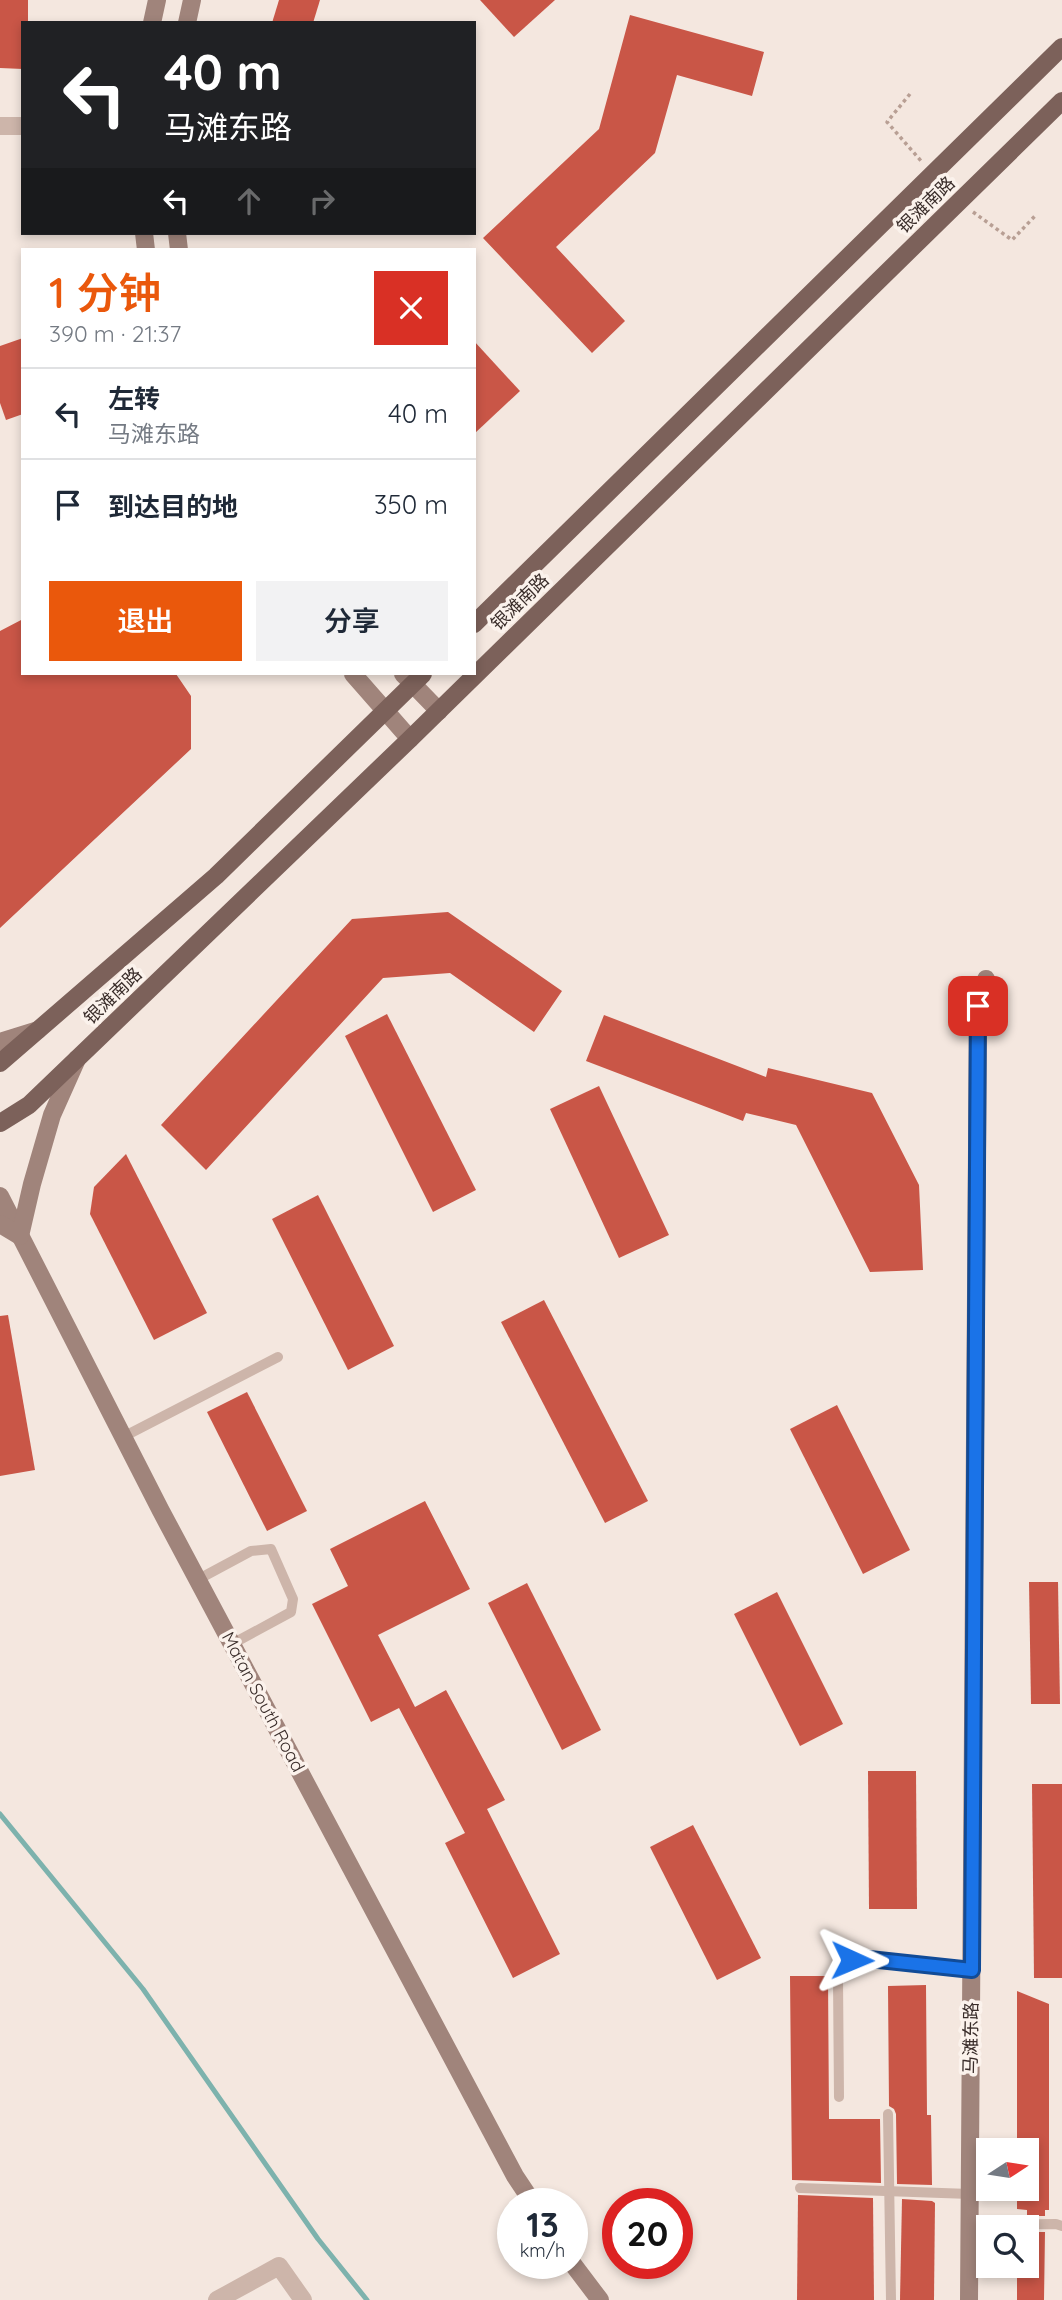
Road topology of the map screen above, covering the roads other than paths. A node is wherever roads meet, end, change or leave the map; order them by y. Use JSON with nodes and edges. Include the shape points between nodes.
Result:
{"nodes":[{"id":1,"x":158,"y":0,"type":"edge"},
{"id":2,"x":192,"y":0,"type":"edge"},
{"id":3,"x":153,"y":21,"type":"edge"},
{"id":4,"x":187,"y":21,"type":"edge"},
{"id":5,"x":1062,"y":47,"type":"edge"},
{"id":6,"x":1062,"y":101,"type":"edge"},
{"id":7,"x":0,"y":126,"type":"edge"},
{"id":8,"x":21,"y":126,"type":"edge"},
{"id":9,"x":476,"y":622,"type":"edge"},
{"id":10,"x":354,"y":675,"type":"edge"},
{"id":11,"x":476,"y":675,"type":"edge"},
{"id":12,"x":476,"y":675,"type":"edge"},
{"id":13,"x":413,"y":677,"type":"edge"},
{"id":14,"x":439,"y":711,"type":"junction"},
{"id":15,"x":384,"y":712,"type":"junction"},
{"id":16,"x":411,"y":739,"type":"junction"},
{"id":17,"x":986,"y":979,"type":"dead end"},
{"id":18,"x":38,"y":1030,"type":"junction"},
{"id":19,"x":0,"y":1042,"type":"edge"},
{"id":20,"x":77,"y":1059,"type":"junction"},
{"id":21,"x":0,"y":1063,"type":"edge"},
{"id":22,"x":0,"y":1123,"type":"edge"},
{"id":23,"x":0,"y":1196,"type":"edge"},
{"id":24,"x":0,"y":1224,"type":"edge"},
{"id":25,"x":20,"y":1236,"type":"junction"},
{"id":26,"x":278,"y":1357,"type":"dead end"},
{"id":27,"x":123,"y":1437,"type":"junction"},
{"id":28,"x":197,"y":1580,"type":"junction"},
{"id":29,"x":232,"y":1644,"type":"junction"},
{"id":30,"x":972,"y":1970,"type":"junction"},
{"id":31,"x":839,"y":2097,"type":"dead end"},
{"id":32,"x":888,"y":2114,"type":"dead end"},
{"id":33,"x":523,"y":2188,"type":"edge"},
{"id":34,"x":800,"y":2188,"type":"dead end"},
{"id":35,"x":890,"y":2191,"type":"junction"},
{"id":36,"x":970,"y":2194,"type":"junction"},
{"id":37,"x":969,"y":2225,"type":"junction"},
{"id":38,"x":1062,"y":2226,"type":"edge"},
{"id":39,"x":584,"y":2279,"type":"edge"},
{"id":40,"x":216,"y":2300,"type":"edge"},
{"id":41,"x":303,"y":2300,"type":"edge"},
{"id":42,"x":600,"y":2300,"type":"edge"},
{"id":43,"x":891,"y":2300,"type":"edge"},
{"id":44,"x":969,"y":2300,"type":"edge"}],
"edges":[{"from":1,"to":3,"type":"main road"},
{"from":2,"to":4,"type":"main road"},
{"from":5,"to":9,"type":"main road","name":"银滩南路"},
{"from":6,"to":11,"type":"main road","name":"银滩南路"},
{"from":7,"to":8,"type":"street"},
{"from":10,"to":15,"type":"main road"},
{"from":12,"to":14,"type":"main road","name":"银滩南路"},
{"from":13,"to":14,"type":"main road"},
{"from":13,"to":15,"type":"main road","name":"银滩南路"},
{"from":14,"to":16,"type":"main road","name":"银滩南路"},
{"from":15,"to":16,"type":"main road"},
{"from":15,"to":18,"type":"main road","name":"银滩南路","via":[[216,876]]},
{"from":16,"to":20,"type":"main road","name":"银滩南路"},
{"from":17,"to":30,"type":"main road","name":"马滩东路","via":[[978,1006]]},
{"from":18,"to":19,"type":"main road"},
{"from":18,"to":21,"type":"main road","name":"银滩南路"},
{"from":20,"to":22,"type":"main road","name":"银滩南路","via":[[29,1105]]},
{"from":20,"to":25,"type":"main road","via":[[52,1115]]},
{"from":23,"to":25,"type":"main road","name":"Matan South Road"},
{"from":24,"to":25,"type":"main road"},
{"from":25,"to":27,"type":"main road","name":"Matan South Road"},
{"from":26,"to":27,"type":"lane"},
{"from":27,"to":28,"type":"main road","name":"Matan South Road"},
{"from":28,"to":29,"type":"main road","name":"Matan South Road"},
{"from":28,"to":29,"type":"lane","via":[[251,1551],[271,1549],[293,1599],[291,1612]]},
{"from":29,"to":33,"type":"main road","name":"Matan South Road"},
{"from":30,"to":31,"type":"lane","via":[[860,1958],[846,1965],[838,1979]]},
{"from":30,"to":36,"type":"main road","name":"马滩东路"},
{"from":32,"to":35,"type":"lane"},
{"from":34,"to":35,"type":"lane"},
{"from":35,"to":36,"type":"lane"},
{"from":35,"to":43,"type":"lane"},
{"from":36,"to":37,"type":"main road","name":"马滩东路"},
{"from":37,"to":38,"type":"lane"},
{"from":37,"to":44,"type":"main road","name":"马滩东路"},
{"from":39,"to":42,"type":"main road"},
{"from":40,"to":41,"type":"street","via":[[279,2266]]}]}
